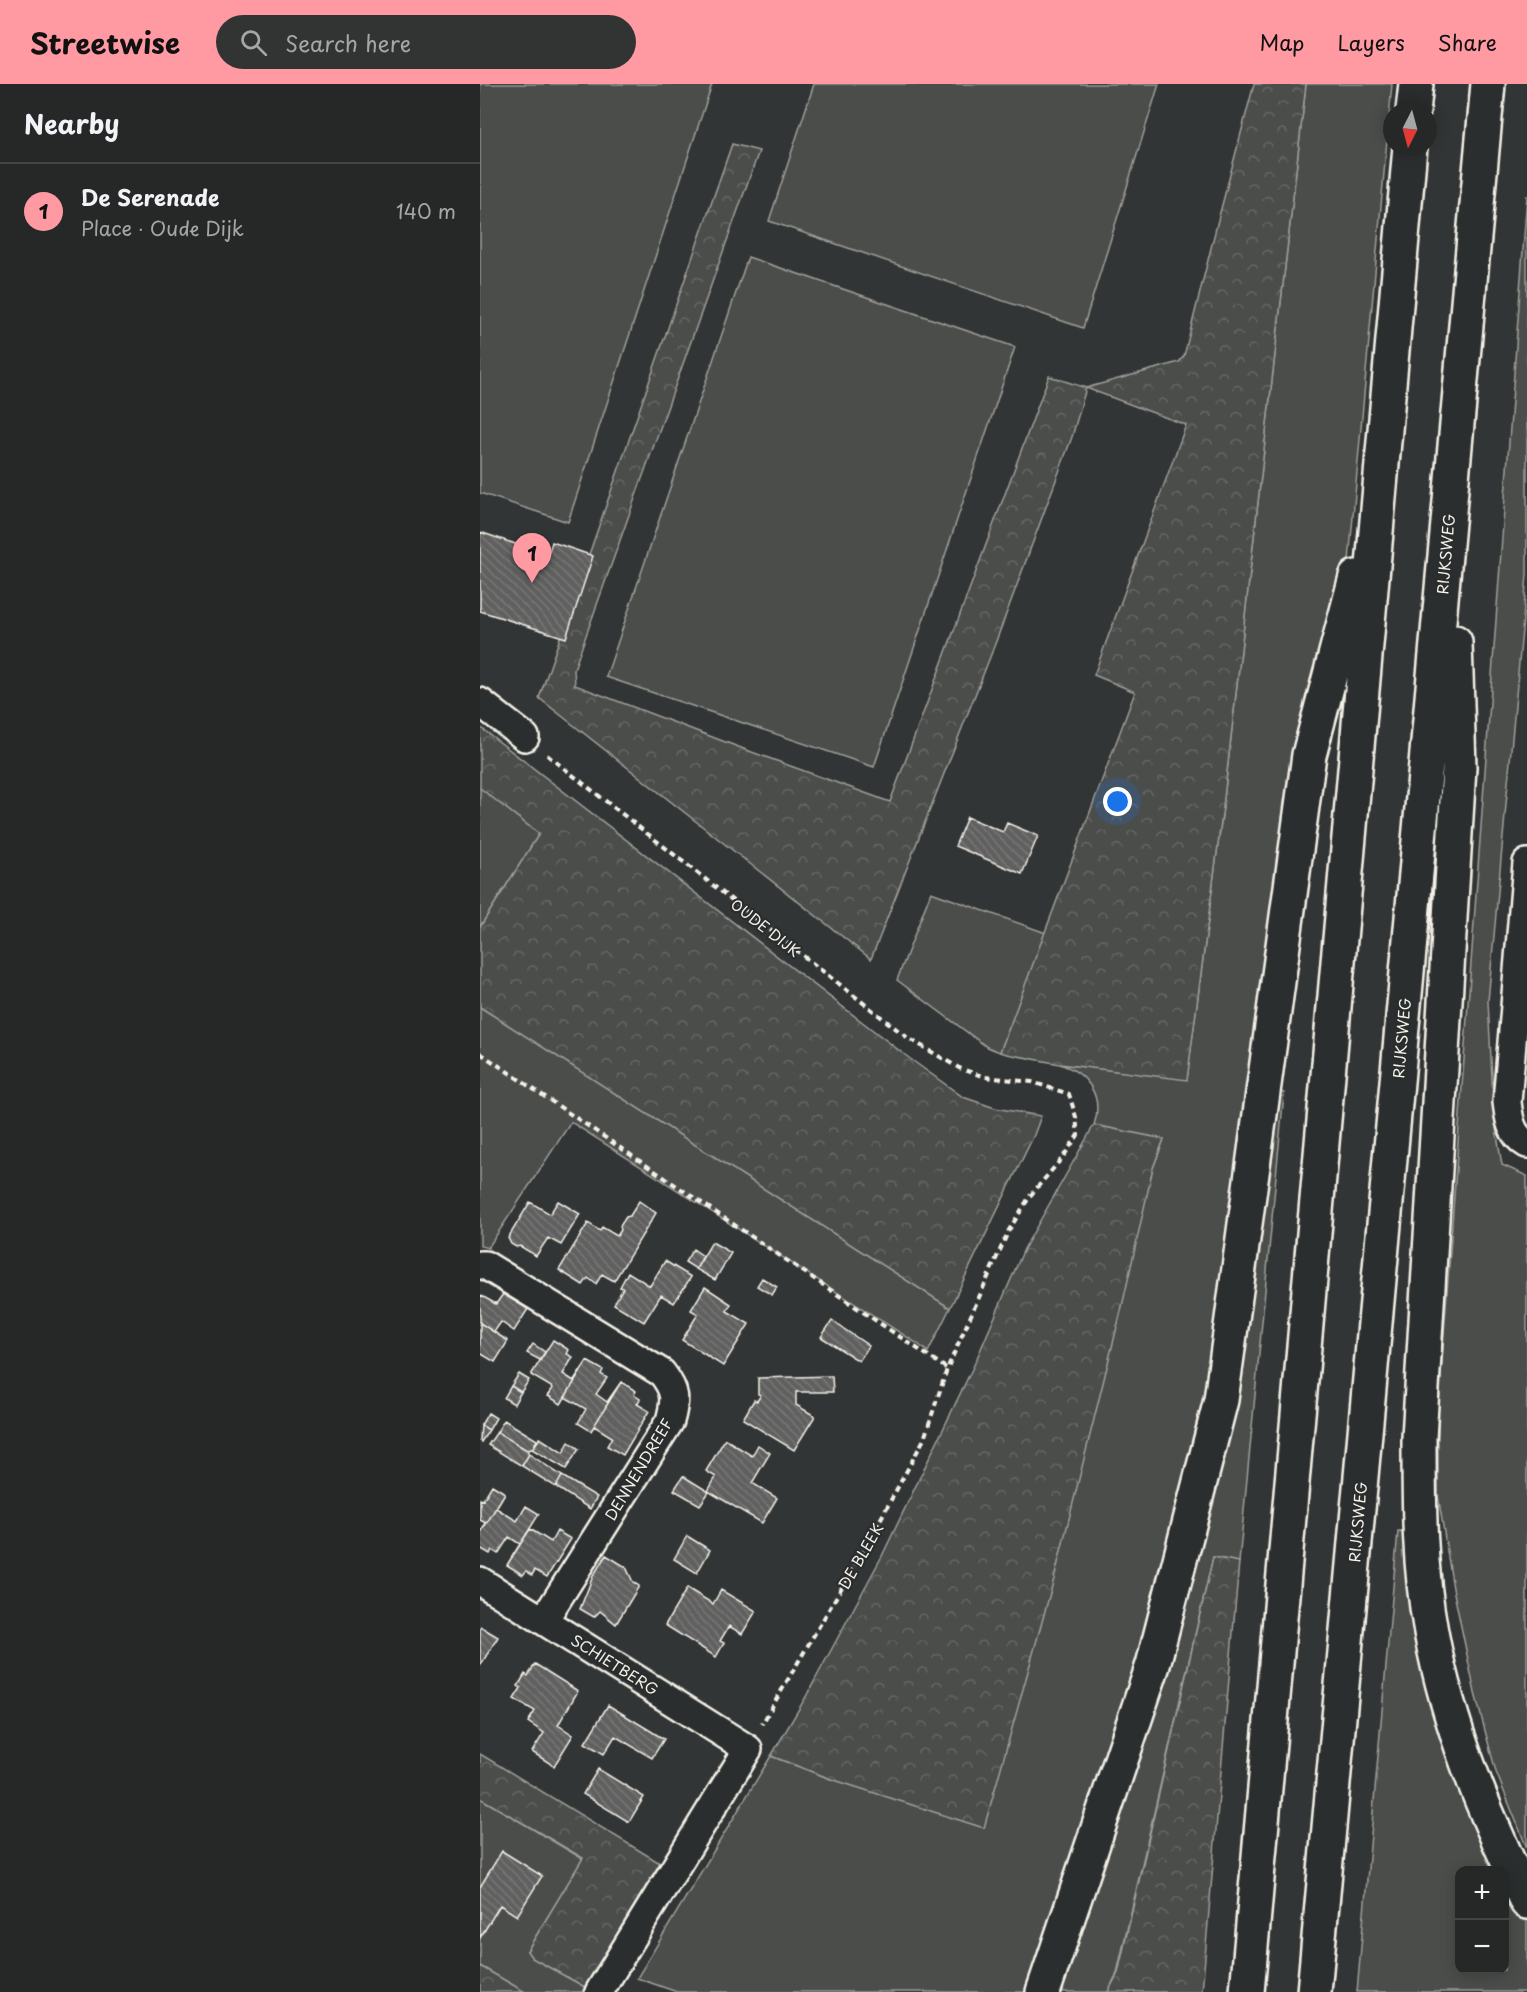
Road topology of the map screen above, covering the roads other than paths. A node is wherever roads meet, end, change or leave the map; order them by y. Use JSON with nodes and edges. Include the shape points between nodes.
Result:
{"nodes":[{"id":1,"x":1416,"y":84,"type":"edge"},
{"id":2,"x":1488,"y":84,"type":"edge"},
{"id":3,"x":1414,"y":102,"type":"edge"},
{"id":4,"x":1409,"y":156,"type":"edge"},
{"id":5,"x":1380,"y":488,"type":"junction"},
{"id":6,"x":1451,"y":493,"type":"junction"},
{"id":7,"x":480,"y":702,"type":"edge"},
{"id":8,"x":525,"y":737,"type":"road end"},
{"id":9,"x":1527,"y":863,"type":"edge"},
{"id":10,"x":1527,"y":1144,"type":"edge"},
{"id":11,"x":480,"y":1265,"type":"edge"},
{"id":12,"x":480,"y":1581,"type":"edge"},
{"id":13,"x":544,"y":1620,"type":"junction"},
{"id":14,"x":1527,"y":1902,"type":"edge"},
{"id":15,"x":599,"y":1992,"type":"edge"},
{"id":16,"x":1043,"y":1992,"type":"edge"},
{"id":17,"x":1247,"y":1992,"type":"edge"},
{"id":18,"x":1314,"y":1992,"type":"edge"}],
"edges":[{"from":1,"to":3,"type":"highway"},
{"from":2,"to":6,"type":"highway","name":"RIJKSWEG"},
{"from":4,"to":5,"type":"highway"},
{"from":5,"to":16,"type":"highway","via":[[1309,755],[1221,1400],[1153,1665]]},
{"from":5,"to":17,"type":"highway"},
{"from":6,"to":14,"type":"highway","via":[[1459,767],[1419,1438],[1419,1528],[1429,1621],[1443,1685],[1480,1801]]},
{"from":6,"to":18,"type":"highway","name":"RIJKSWEG"},
{"from":7,"to":8,"type":"street"},
{"from":9,"to":10,"type":"street","via":[[1507,1102],[1514,1133]]},
{"from":11,"to":13,"type":"street","name":"DENNENDREEF","via":[[662,1373],[672,1386],[675,1403],[670,1420]]},
{"from":12,"to":13,"type":"street","name":"SCHIETBERG"},
{"from":13,"to":15,"type":"street","name":"SCHIETBERG","via":[[748,1749]]}]}
